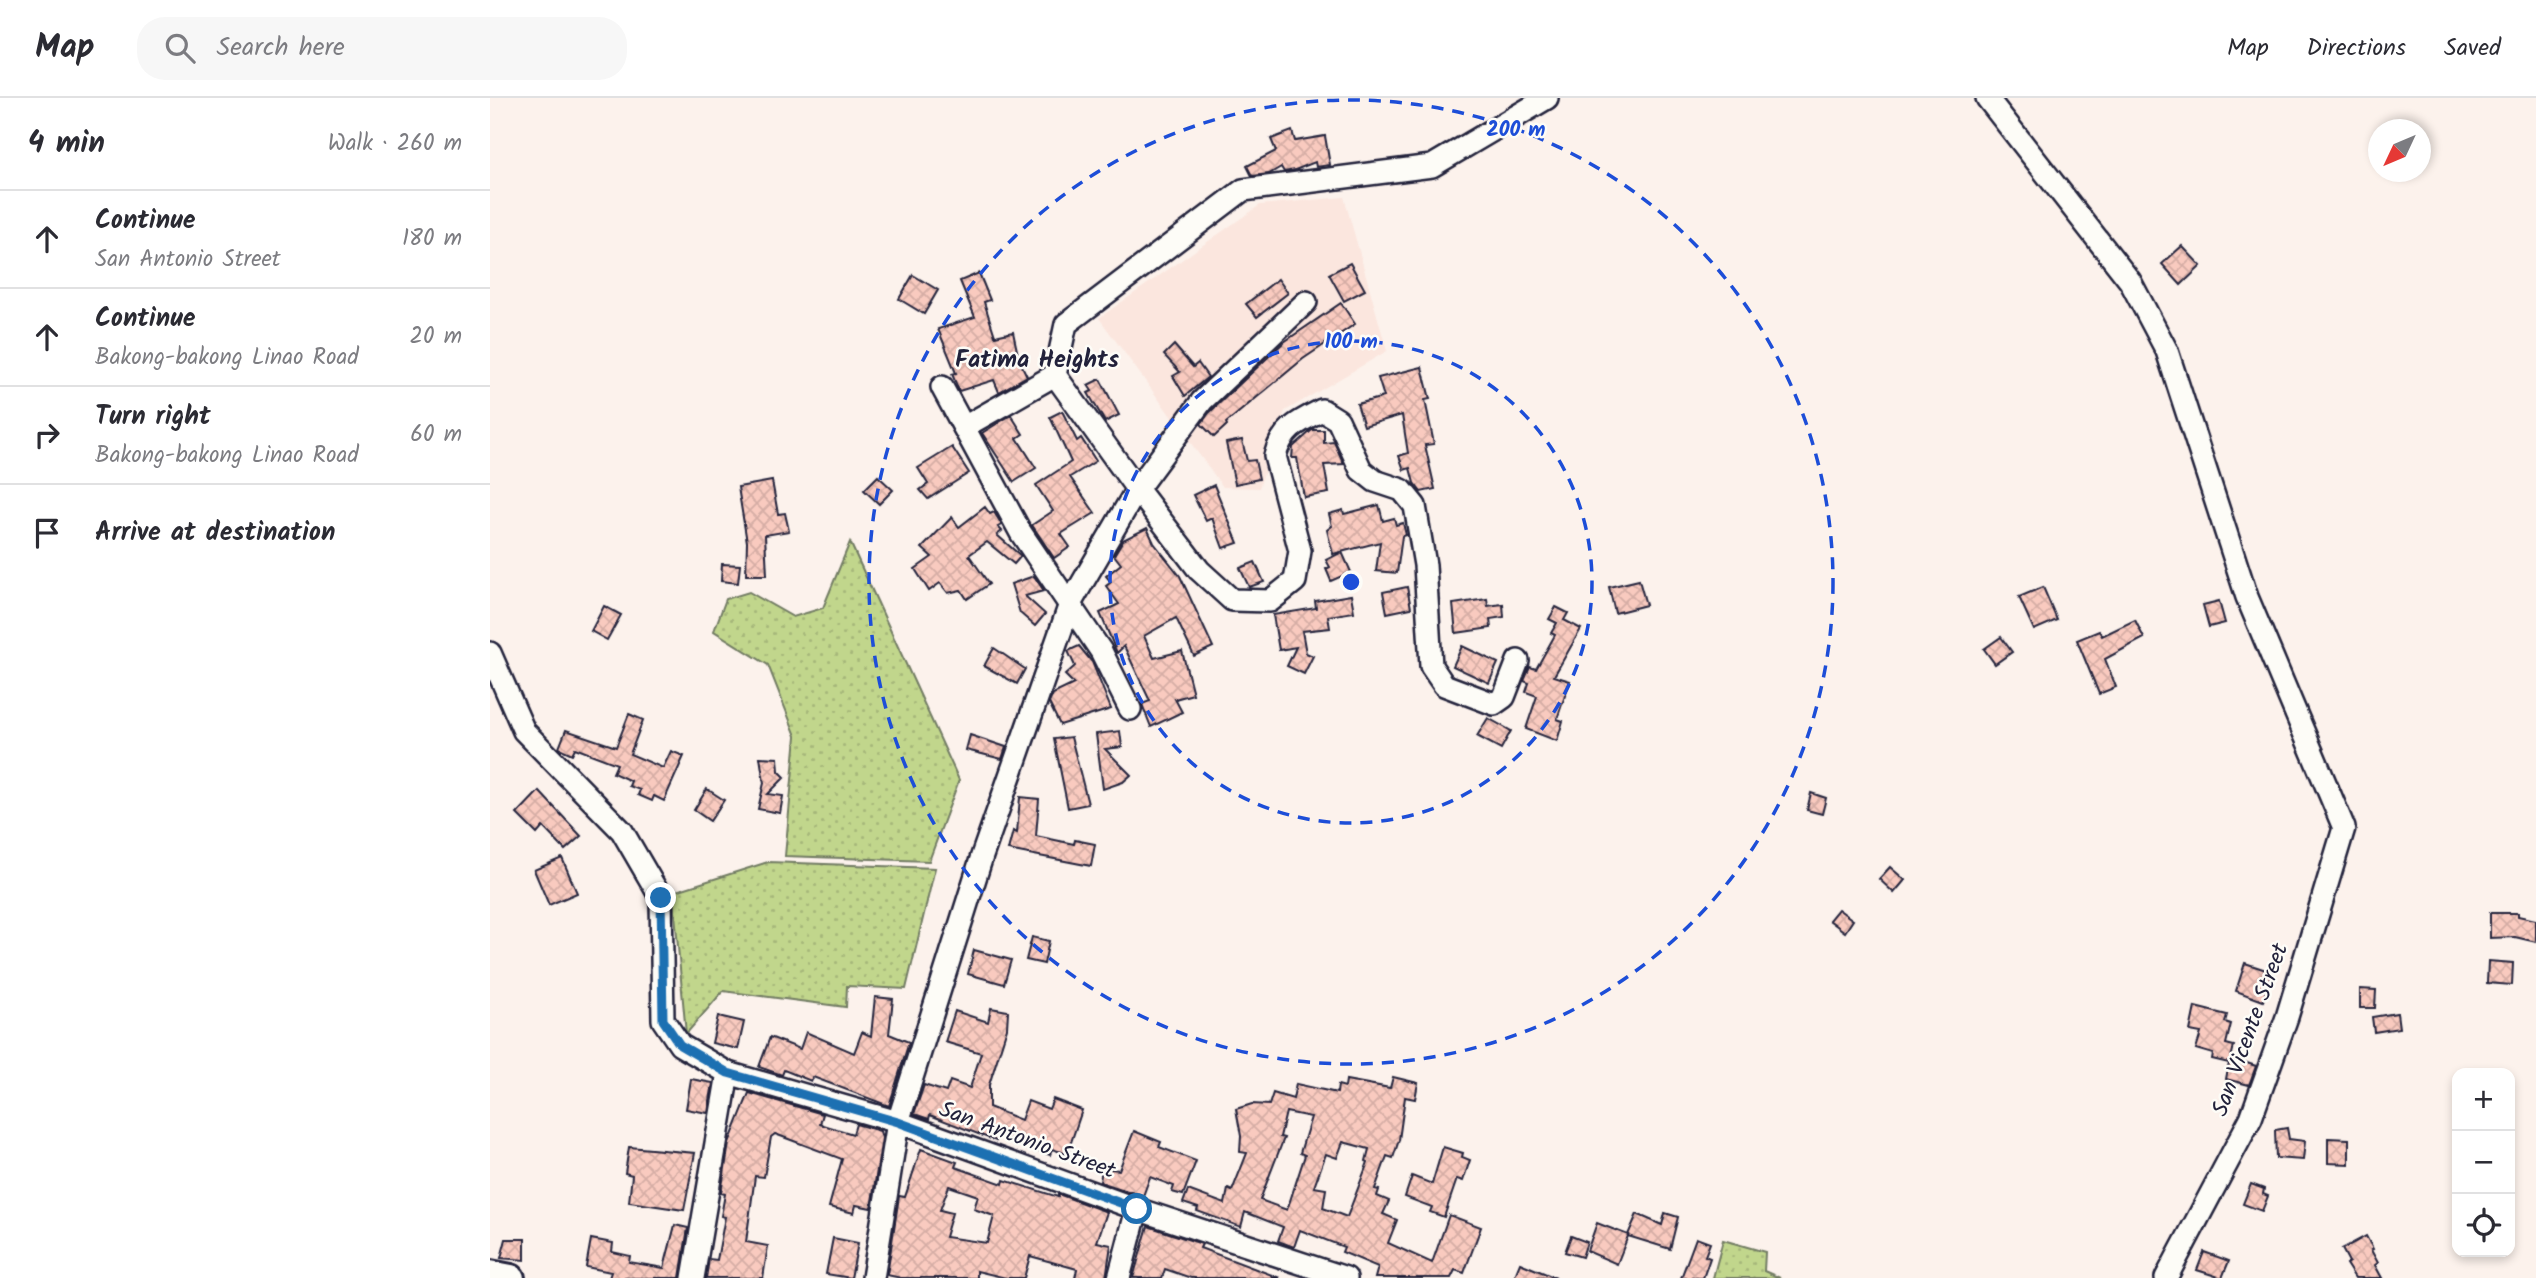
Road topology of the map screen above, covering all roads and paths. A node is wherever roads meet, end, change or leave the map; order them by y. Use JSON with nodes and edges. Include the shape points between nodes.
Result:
{"nodes":[{"id":1,"x":1547,"y":98,"type":"edge"},
{"id":2,"x":1987,"y":98,"type":"edge"},
{"id":3,"x":1306,"y":302,"type":"dead end"},
{"id":4,"x":1055,"y":375,"type":"junction"},
{"id":5,"x":942,"y":387,"type":"dead end"},
{"id":6,"x":964,"y":427,"type":"junction"},
{"id":7,"x":1137,"y":489,"type":"junction"},
{"id":8,"x":1070,"y":604,"type":"junction"},
{"id":9,"x":490,"y":653,"type":"edge"},
{"id":10,"x":1518,"y":661,"type":"dead end"},
{"id":11,"x":1130,"y":709,"type":"dead end"},
{"id":12,"x":728,"y":1073,"type":"junction"},
{"id":13,"x":898,"y":1122,"type":"junction"},
{"id":14,"x":1137,"y":1209,"type":"junction"},
{"id":15,"x":490,"y":1274,"type":"edge"},
{"id":16,"x":512,"y":1278,"type":"edge"},
{"id":17,"x":693,"y":1278,"type":"edge"},
{"id":18,"x":873,"y":1278,"type":"edge"},
{"id":19,"x":1119,"y":1278,"type":"edge"},
{"id":20,"x":1346,"y":1278,"type":"edge"},
{"id":21,"x":2166,"y":1278,"type":"edge"}],
"edges":[{"from":1,"to":4,"type":"street","via":[[1432,166],[1243,190],[1066,324]]},
{"from":2,"to":21,"type":"street","name":"San Vicente Street","via":[[2130,281],[2167,351],[2221,527],[2344,828],[2251,1118]]},
{"from":3,"to":7,"type":"street","via":[[1202,401]]},
{"from":4,"to":6,"type":"street"},
{"from":4,"to":7,"type":"street"},
{"from":5,"to":6,"type":"street"},
{"from":6,"to":8,"type":"street","via":[[1021,533]]},
{"from":7,"to":8,"type":"street"},
{"from":7,"to":10,"type":"street","via":[[1199,570],[1232,600],[1270,601],[1295,581],[1300,551],[1275,456],[1279,440],[1290,426],[1322,410],[1338,420],[1361,470],[1402,490],[1415,506],[1425,565],[1431,666],[1444,685],[1494,704],[1504,697]]},
{"from":8,"to":11,"type":"street","via":[[1101,651]]},
{"from":8,"to":13,"type":"street","via":[[982,856]]},
{"from":9,"to":12,"type":"street","name":"San Antonio Street","via":[[524,731],[622,831],[661,898],[663,1020],[680,1045]]},
{"from":12,"to":13,"type":"street","name":"San Antonio Street"},
{"from":12,"to":17,"type":"street"},
{"from":13,"to":14,"type":"street","name":"San Antonio Street"},
{"from":13,"to":18,"type":"street"},
{"from":14,"to":19,"type":"street"},
{"from":14,"to":20,"type":"street","name":"San Antonio Street"},
{"from":15,"to":16,"type":"main road"}]}
